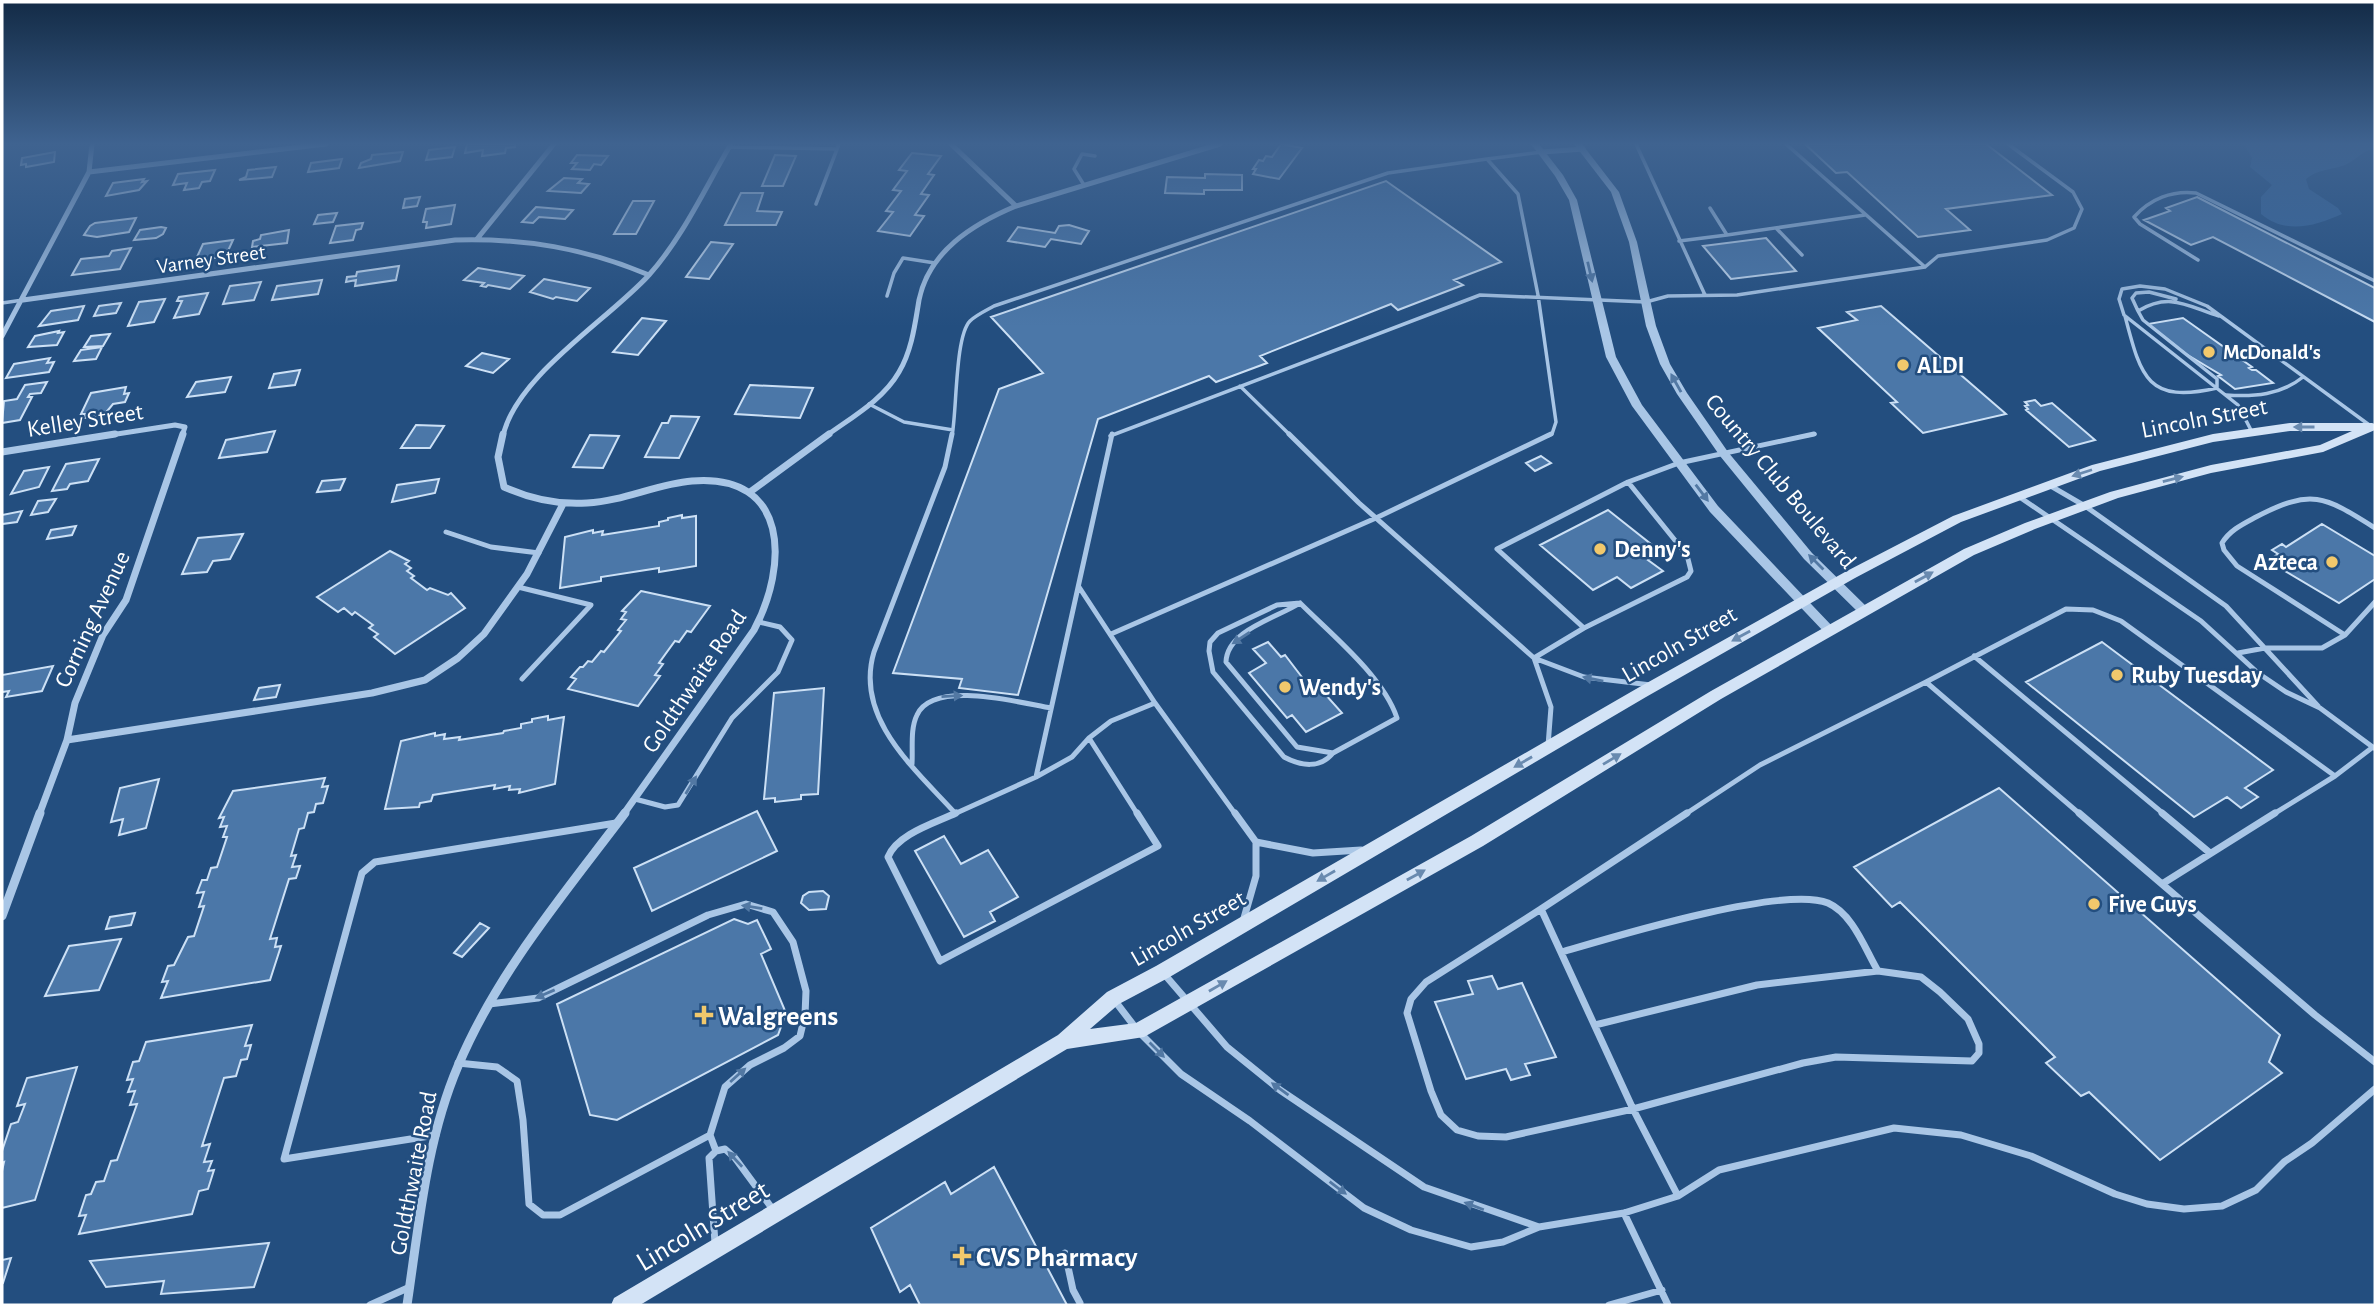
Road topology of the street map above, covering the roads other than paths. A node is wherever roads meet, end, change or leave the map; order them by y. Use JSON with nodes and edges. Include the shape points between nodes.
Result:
{"nodes":[{"id":1,"x":72,"y":205,"type":"edge"},
{"id":2,"x":505,"y":205,"type":"edge"},
{"id":3,"x":697,"y":205,"type":"edge"},
{"id":4,"x":1019,"y":205,"type":"edge"},
{"id":5,"x":1293,"y":205,"type":"edge"},
{"id":6,"x":1520,"y":205,"type":"edge"},
{"id":7,"x":1574,"y":205,"type":"edge"},
{"id":8,"x":1619,"y":205,"type":"edge"},
{"id":9,"x":1663,"y":205,"type":"edge"},
{"id":10,"x":1854,"y":205,"type":"edge"},
{"id":11,"x":2080,"y":205,"type":"edge"},
{"id":12,"x":2149,"y":205,"type":"edge"},
{"id":13,"x":2220,"y":205,"type":"edge"},
{"id":14,"x":1016,"y":206,"type":"joint"},
{"id":15,"x":1710,"y":208,"type":"dead end"},
{"id":16,"x":1865,"y":215,"type":"junction"},
{"id":17,"x":1776,"y":228,"type":"junction"},
{"id":18,"x":1727,"y":235,"type":"junction"},
{"id":19,"x":477,"y":239,"type":"junction"},
{"id":20,"x":1679,"y":241,"type":"junction"},
{"id":21,"x":1802,"y":255,"type":"dead end"},
{"id":22,"x":2198,"y":260,"type":"dead end"},
{"id":23,"x":935,"y":263,"type":"junction"},
{"id":24,"x":1925,"y":267,"type":"junction"},
{"id":25,"x":649,"y":275,"type":"junction"},
{"id":26,"x":2375,"y":281,"type":"edge"},
{"id":27,"x":1538,"y":295,"type":"junction"},
{"id":28,"x":1705,"y":295,"type":"junction"},
{"id":29,"x":887,"y":296,"type":"dead end"},
{"id":30,"x":1596,"y":298,"type":"junction"},
{"id":31,"x":23,"y":300,"type":"junction"},
{"id":32,"x":2182,"y":301,"type":"junction"},
{"id":33,"x":1646,"y":302,"type":"junction"},
{"id":34,"x":2,"y":303,"type":"edge"},
{"id":35,"x":2138,"y":311,"type":"junction"},
{"id":36,"x":2124,"y":314,"type":"junction"},
{"id":37,"x":2222,"y":317,"type":"junction"},
{"id":38,"x":2,"y":336,"type":"edge"},
{"id":39,"x":2303,"y":377,"type":"junction"},
{"id":40,"x":1240,"y":386,"type":"junction"},
{"id":41,"x":2217,"y":388,"type":"junction"},
{"id":42,"x":2226,"y":395,"type":"junction"},
{"id":43,"x":869,"y":404,"type":"junction"},
{"id":44,"x":175,"y":425,"type":"joint"},
{"id":45,"x":2374,"y":426,"type":"edge"},
{"id":46,"x":953,"y":430,"type":"junction"},
{"id":47,"x":2252,"y":432,"type":"junction"},
{"id":48,"x":1815,"y":434,"type":"dead end"},
{"id":49,"x":2,"y":452,"type":"edge"},
{"id":50,"x":1724,"y":454,"type":"junction"},
{"id":51,"x":1679,"y":463,"type":"junction"},
{"id":52,"x":1628,"y":482,"type":"junction"},
{"id":53,"x":2048,"y":484,"type":"junction"},
{"id":54,"x":750,"y":492,"type":"junction"},
{"id":55,"x":2018,"y":496,"type":"junction"},
{"id":56,"x":563,"y":504,"type":"junction"},
{"id":57,"x":2085,"y":506,"type":"junction"},
{"id":58,"x":1376,"y":518,"type":"junction"},
{"id":59,"x":2050,"y":519,"type":"junction"},
{"id":60,"x":2375,"y":527,"type":"edge"},
{"id":61,"x":446,"y":532,"type":"dead end"},
{"id":62,"x":539,"y":552,"type":"junction"},
{"id":63,"x":1836,"y":583,"type":"junction"},
{"id":64,"x":519,"y":587,"type":"junction"},
{"id":65,"x":1080,"y":587,"type":"junction"},
{"id":66,"x":2375,"y":602,"type":"edge"},
{"id":67,"x":1300,"y":603,"type":"junction"},
{"id":68,"x":1801,"y":603,"type":"junction"},
{"id":69,"x":1864,"y":611,"type":"junction"},
{"id":70,"x":759,"y":621,"type":"junction"},
{"id":71,"x":1584,"y":628,"type":"junction"},
{"id":72,"x":1829,"y":630,"type":"junction"},
{"id":73,"x":1111,"y":634,"type":"junction"},
{"id":74,"x":2345,"y":635,"type":"junction"},
{"id":75,"x":2265,"y":648,"type":"junction"},
{"id":76,"x":2238,"y":653,"type":"junction"},
{"id":77,"x":1974,"y":656,"type":"junction"},
{"id":78,"x":1534,"y":658,"type":"junction"},
{"id":79,"x":522,"y":679,"type":"dead end"},
{"id":80,"x":1926,"y":682,"type":"junction"},
{"id":81,"x":1655,"y":685,"type":"junction"},
{"id":82,"x":1155,"y":703,"type":"junction"},
{"id":83,"x":1051,"y":708,"type":"junction"},
{"id":84,"x":2320,"y":708,"type":"junction"},
{"id":85,"x":1089,"y":737,"type":"junction"},
{"id":86,"x":67,"y":740,"type":"junction"},
{"id":87,"x":1548,"y":747,"type":"junction"},
{"id":88,"x":2374,"y":747,"type":"edge"},
{"id":89,"x":1333,"y":753,"type":"junction"},
{"id":90,"x":912,"y":764,"type":"junction"},
{"id":91,"x":1036,"y":776,"type":"junction"},
{"id":92,"x":2335,"y":776,"type":"junction"},
{"id":93,"x":635,"y":799,"type":"junction"},
{"id":94,"x":955,"y":813,"type":"junction"},
{"id":95,"x":616,"y":822,"type":"junction"},
{"id":96,"x":1256,"y":842,"type":"junction"},
{"id":97,"x":1372,"y":849,"type":"junction"},
{"id":98,"x":2210,"y":853,"type":"junction"},
{"id":99,"x":2162,"y":884,"type":"junction"},
{"id":100,"x":1541,"y":909,"type":"junction"},
{"id":101,"x":2,"y":916,"type":"edge"},
{"id":102,"x":1242,"y":924,"type":"junction"},
{"id":103,"x":1562,"y":952,"type":"junction"},
{"id":104,"x":1878,"y":971,"type":"junction"},
{"id":105,"x":1162,"y":972,"type":"junction"},
{"id":106,"x":1113,"y":998,"type":"junction"},
{"id":107,"x":489,"y":1004,"type":"junction"},
{"id":108,"x":1187,"y":1004,"type":"junction"},
{"id":109,"x":1595,"y":1025,"type":"junction"},
{"id":110,"x":1138,"y":1031,"type":"junction"},
{"id":111,"x":1064,"y":1041,"type":"junction"},
{"id":112,"x":2375,"y":1062,"type":"edge"},
{"id":113,"x":458,"y":1063,"type":"junction"},
{"id":114,"x":2375,"y":1089,"type":"edge"},
{"id":115,"x":1633,"y":1109,"type":"junction"},
{"id":116,"x":436,"y":1135,"type":"junction"},
{"id":117,"x":710,"y":1135,"type":"junction"},
{"id":118,"x":716,"y":1151,"type":"junction"},
{"id":119,"x":1678,"y":1196,"type":"junction"},
{"id":120,"x":776,"y":1213,"type":"junction"},
{"id":121,"x":1624,"y":1213,"type":"junction"},
{"id":122,"x":1539,"y":1227,"type":"junction"},
{"id":123,"x":715,"y":1249,"type":"junction"},
{"id":124,"x":1065,"y":1253,"type":"dead end"},
{"id":125,"x":410,"y":1287,"type":"junction"},
{"id":126,"x":1662,"y":1290,"type":"junction"},
{"id":127,"x":644,"y":1299,"type":"edge"},
{"id":128,"x":1080,"y":1303,"type":"dead end"},
{"id":129,"x":370,"y":1305,"type":"edge"},
{"id":130,"x":407,"y":1305,"type":"edge"},
{"id":131,"x":621,"y":1305,"type":"edge"},
{"id":132,"x":1609,"y":1305,"type":"edge"},
{"id":133,"x":1668,"y":1305,"type":"edge"}],
"edges":[{"from":1,"to":31,"type":"street"},
{"from":2,"to":19,"type":"street"},
{"from":3,"to":25,"type":"street"},
{"from":4,"to":14,"type":"street"},
{"from":5,"to":46,"type":"lane","via":[[977,314],[960,343]]},
{"from":6,"to":27,"type":"lane"},
{"from":7,"to":30,"type":"street","one_way":true},
{"from":8,"to":33,"type":"street","name":"Country Club Boulevard"},
{"from":9,"to":20,"type":"lane"},
{"from":10,"to":16,"type":"lane"},
{"from":11,"to":24,"type":"lane","via":[[2074,228],[2047,240],[1938,256]]},
{"from":12,"to":22,"type":"lane","via":[[2134,217],[2140,224]]},
{"from":13,"to":26,"type":"lane"},
{"from":14,"to":23,"type":"street","via":[[972,230]]},
{"from":15,"to":18,"type":"lane"},
{"from":16,"to":17,"type":"lane"},
{"from":16,"to":24,"type":"lane"},
{"from":17,"to":18,"type":"lane"},
{"from":17,"to":21,"type":"lane"},
{"from":18,"to":20,"type":"lane"},
{"from":19,"to":25,"type":"street","name":"Varney Street","via":[[565,245]]},
{"from":19,"to":31,"type":"street","name":"Varney Street"},
{"from":20,"to":28,"type":"lane"},
{"from":23,"to":29,"type":"lane","via":[[903,258]]},
{"from":23,"to":43,"type":"street","via":[[923,282],[903,368]]},
{"from":24,"to":28,"type":"lane","via":[[1737,295]]},
{"from":25,"to":56,"type":"street","via":[[527,389],[501,434],[497,470],[504,487],[534,500]]},
{"from":27,"to":30,"type":"lane"},
{"from":27,"to":40,"type":"lane","via":[[1468,298]]},
{"from":27,"to":58,"type":"lane","via":[[1555,430]]},
{"from":28,"to":33,"type":"lane"},
{"from":30,"to":33,"type":"lane"},
{"from":30,"to":51,"type":"street","via":[[1611,356],[1627,390]]},
{"from":31,"to":34,"type":"lane"},
{"from":31,"to":38,"type":"street"},
{"from":32,"to":35,"type":"lane","via":[[2161,301]]},
{"from":32,"to":35,"type":"lane","via":[[2140,292],[2132,298]]},
{"from":32,"to":37,"type":"lane"},
{"from":50,"to":33,"type":"street","name":"Country Club Boulevard","one_way":true,"via":[[1665,364]]},
{"from":35,"to":41,"type":"lane","via":[[2143,320],[2217,379]]},
{"from":36,"to":37,"type":"lane","via":[[2119,293],[2140,286],[2185,295]]},
{"from":36,"to":41,"type":"lane"},
{"from":36,"to":41,"type":"lane","via":[[2141,368],[2163,390],[2185,394]]},
{"from":37,"to":39,"type":"lane"},
{"from":39,"to":42,"type":"lane","via":[[2276,391]]},
{"from":39,"to":45,"type":"lane"},
{"from":40,"to":58,"type":"lane"},
{"from":40,"to":65,"type":"lane","via":[[1110,435]]},
{"from":41,"to":42,"type":"lane"},
{"from":42,"to":47,"type":"lane","via":[[2241,408]]},
{"from":43,"to":46,"type":"lane","via":[[904,422]]},
{"from":43,"to":54,"type":"street"},
{"from":44,"to":49,"type":"street","name":"Kelley Street"},
{"from":44,"to":86,"type":"street","name":"Corning Avenue","via":[[185,428],[181,444],[138,570],[86,673],[71,713]]},
{"from":45,"to":47,"type":"main road","name":"Lincoln Street","one_way":true},
{"from":57,"to":45,"type":"main road","name":"Lincoln Street","one_way":true,"via":[[2161,481],[2323,448]]},
{"from":46,"to":90,"type":"lane","via":[[945,467],[871,662],[874,704],[884,727]]},
{"from":47,"to":53,"type":"main road","name":"Lincoln Street","one_way":true,"via":[[2145,454]]},
{"from":48,"to":50,"type":"lane"},
{"from":50,"to":51,"type":"lane"},
{"from":63,"to":50,"type":"street","name":"Country Club Boulevard","one_way":true},
{"from":51,"to":52,"type":"lane"},
{"from":51,"to":68,"type":"street","one_way":true,"via":[[1714,509]]},
{"from":52,"to":71,"type":"lane","via":[[1684,553],[1690,572]]},
{"from":52,"to":71,"type":"lane","via":[[1497,549]]},
{"from":53,"to":55,"type":"main road","name":"Lincoln Street"},
{"from":53,"to":57,"type":"lane"},
{"from":54,"to":56,"type":"street","via":[[705,480],[684,481],[604,501]]},
{"from":54,"to":70,"type":"street","name":"Goldthwaite Road","via":[[770,517],[775,542],[772,584]]},
{"from":55,"to":59,"type":"lane"},
{"from":55,"to":63,"type":"main road","name":"Lincoln Street","via":[[1956,519]]},
{"from":56,"to":62,"type":"street"},
{"from":57,"to":59,"type":"main road","name":"Lincoln Street"},
{"from":57,"to":75,"type":"lane","via":[[2226,606]]},
{"from":58,"to":73,"type":"lane"},
{"from":58,"to":78,"type":"lane"},
{"from":69,"to":59,"type":"main road","name":"Lincoln Street","one_way":true,"via":[[1969,552]]},
{"from":59,"to":76,"type":"lane","via":[[2155,588]]},
{"from":60,"to":74,"type":"lane","via":[[2329,501],[2298,498],[2231,531],[2222,543],[2237,566]]},
{"from":61,"to":62,"type":"lane","via":[[476,545]]},
{"from":62,"to":64,"type":"street"},
{"from":63,"to":68,"type":"main road","name":"Lincoln Street"},
{"from":63,"to":69,"type":"street","name":"Country Club Boulevard"},
{"from":64,"to":79,"type":"lane","via":[[590,605]]},
{"from":64,"to":86,"type":"street","via":[[484,634],[425,680],[372,693]]},
{"from":65,"to":73,"type":"lane"},
{"from":65,"to":83,"type":"lane"},
{"from":66,"to":74,"type":"lane"},
{"from":67,"to":89,"type":"lane","via":[[1397,710],[1397,718]]},
{"from":67,"to":89,"type":"lane","one_way":true,"via":[[1235,641],[1227,650],[1226,662],[1297,747]]},
{"from":67,"to":89,"type":"lane","via":[[1277,605],[1218,633],[1210,642],[1210,666],[1284,757],[1314,765],[1326,762]]},
{"from":68,"to":72,"type":"street"},
{"from":68,"to":81,"type":"main road","name":"Lincoln Street","one_way":true},
{"from":69,"to":72,"type":"main road","name":"Lincoln Street"},
{"from":70,"to":93,"type":"street","name":"Goldthwaite Road"},
{"from":93,"to":70,"type":"lane","one_way":true,"via":[[665,807],[678,804],[732,718],[778,672],[792,640],[780,627]]},
{"from":71,"to":78,"type":"lane"},
{"from":108,"to":72,"type":"main road","name":"Lincoln Street","one_way":true,"via":[[1477,841]]},
{"from":73,"to":82,"type":"lane"},
{"from":74,"to":75,"type":"lane","via":[[2322,648]]},
{"from":75,"to":76,"type":"lane"},
{"from":75,"to":84,"type":"lane"},
{"from":76,"to":84,"type":"lane","via":[[2286,692]]},
{"from":77,"to":80,"type":"lane"},
{"from":77,"to":92,"type":"lane","via":[[2066,609],[2093,610],[2108,615]]},
{"from":77,"to":98,"type":"lane"},
{"from":81,"to":78,"type":"lane","one_way":true,"via":[[1584,677]]},
{"from":78,"to":87,"type":"lane","via":[[1551,707]]},
{"from":80,"to":99,"type":"lane"},
{"from":80,"to":100,"type":"lane","via":[[1760,765]]},
{"from":81,"to":87,"type":"main road","name":"Lincoln Street"},
{"from":82,"to":85,"type":"lane","via":[[1099,727]]},
{"from":82,"to":96,"type":"lane"},
{"from":90,"to":83,"type":"lane","one_way":true,"via":[[917,714],[929,699],[952,694]]},
{"from":83,"to":91,"type":"lane"},
{"from":84,"to":88,"type":"lane"},
{"from":85,"to":91,"type":"lane","via":[[1069,761]]},
{"from":85,"to":94,"type":"lane","via":[[1157,846],[940,961],[888,857],[891,849],[917,831]]},
{"from":86,"to":101,"type":"street","name":"Corning Avenue"},
{"from":87,"to":97,"type":"main road","name":"Lincoln Street","one_way":true},
{"from":88,"to":92,"type":"lane"},
{"from":90,"to":94,"type":"lane"},
{"from":91,"to":94,"type":"lane"},
{"from":92,"to":98,"type":"lane"},
{"from":93,"to":95,"type":"street","name":"Goldthwaite Road"},
{"from":95,"to":107,"type":"street","name":"Goldthwaite Road"},
{"from":95,"to":116,"type":"lane","via":[[375,862],[362,873],[284,1159]]},
{"from":96,"to":97,"type":"lane","via":[[1313,853]]},
{"from":96,"to":102,"type":"lane","via":[[1256,876]]},
{"from":97,"to":102,"type":"main road","name":"Lincoln Street","one_way":true},
{"from":98,"to":99,"type":"lane"},
{"from":99,"to":112,"type":"lane"},
{"from":100,"to":103,"type":"lane"},
{"from":100,"to":115,"type":"lane","via":[[1426,982],[1411,999],[1407,1013],[1441,1115],[1458,1130],[1506,1137]]},
{"from":102,"to":105,"type":"main road","name":"Lincoln Street"},
{"from":103,"to":104,"type":"lane","via":[[1698,916],[1800,898],[1818,899],[1840,911]]},
{"from":103,"to":109,"type":"lane"},
{"from":104,"to":109,"type":"lane","via":[[1757,985]]},
{"from":104,"to":115,"type":"lane","via":[[1921,977],[1940,992],[1968,1019],[1979,1044],[1972,1061],[1836,1057]]},
{"from":105,"to":106,"type":"main road","name":"Lincoln Street"},
{"from":105,"to":108,"type":"lane"},
{"from":106,"to":110,"type":"lane"},
{"from":106,"to":111,"type":"main road","name":"Lincoln Street"},
{"from":107,"to":113,"type":"street","name":"Goldthwaite Road"},
{"from":117,"to":107,"type":"lane","one_way":true,"via":[[716,1104],[725,1087],[750,1065],[800,1036],[806,991],[793,942],[773,912],[746,904],[708,915],[538,998]]},
{"from":108,"to":110,"type":"main road","name":"Lincoln Street"},
{"from":122,"to":108,"type":"lane","one_way":true,"via":[[1424,1187],[1280,1090],[1227,1047]]},
{"from":109,"to":115,"type":"lane"},
{"from":110,"to":111,"type":"main road","name":"Lincoln Street"},
{"from":110,"to":122,"type":"lane","one_way":true,"via":[[1181,1074],[1364,1208],[1410,1230],[1471,1247],[1503,1242]]},
{"from":111,"to":120,"type":"main road","name":"Lincoln Street"},
{"from":113,"to":116,"type":"street","name":"Goldthwaite Road"},
{"from":113,"to":117,"type":"lane","via":[[497,1067],[517,1081],[529,1204],[543,1214],[560,1214]]},
{"from":114,"to":119,"type":"lane","via":[[2284,1162],[2256,1191],[2222,1206],[2184,1209],[2147,1204],[2031,1156],[1961,1135],[1894,1128],[1720,1170]]},
{"from":115,"to":119,"type":"lane"},
{"from":116,"to":125,"type":"street","name":"Goldthwaite Road"},
{"from":117,"to":118,"type":"lane"},
{"from":120,"to":118,"type":"lane","one_way":true,"via":[[735,1158],[725,1150]]},
{"from":118,"to":123,"type":"lane","via":[[709,1158]]},
{"from":119,"to":121,"type":"lane"},
{"from":120,"to":123,"type":"main road","name":"Lincoln Street"},
{"from":121,"to":122,"type":"lane"},
{"from":121,"to":126,"type":"lane"},
{"from":123,"to":127,"type":"main road","name":"Lincoln Street"},
{"from":124,"to":128,"type":"lane"},
{"from":125,"to":129,"type":"lane"},
{"from":125,"to":130,"type":"street","name":"Goldthwaite Road"},
{"from":126,"to":132,"type":"lane"},
{"from":126,"to":133,"type":"lane"},
{"from":127,"to":131,"type":"main road","name":"Lincoln Street"}]}
